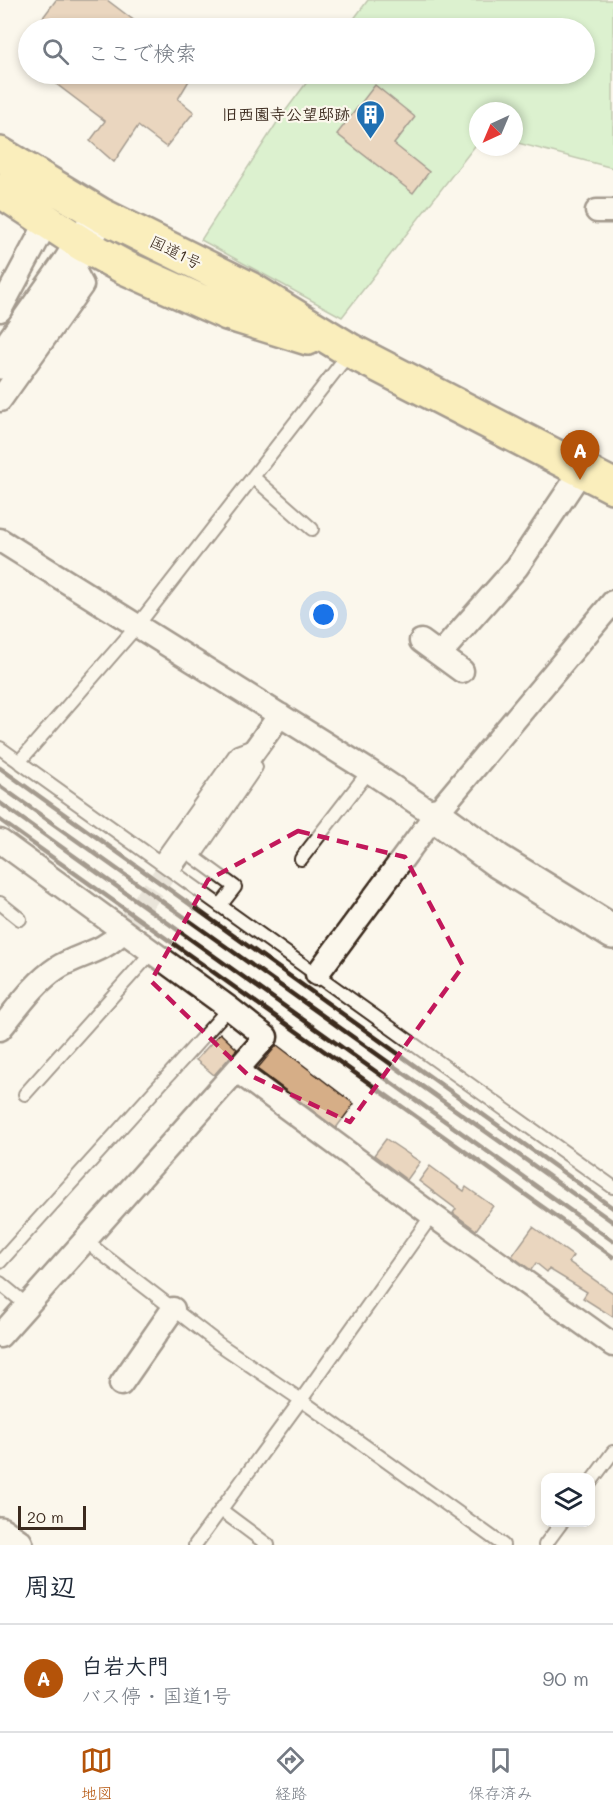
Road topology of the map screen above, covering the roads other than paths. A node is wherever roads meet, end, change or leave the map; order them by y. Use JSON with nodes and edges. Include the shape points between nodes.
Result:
{"nodes":[{"id":1,"x":0,"y":154,"type":"edge"},
{"id":2,"x":0,"y":190,"type":"edge"},
{"id":3,"x":101,"y":215,"type":"junction"},
{"id":4,"x":48,"y":220,"type":"junction"},
{"id":5,"x":76,"y":253,"type":"junction"},
{"id":6,"x":0,"y":310,"type":"edge"},
{"id":7,"x":351,"y":351,"type":"junction"},
{"id":8,"x":0,"y":362,"type":"edge"},
{"id":9,"x":0,"y":400,"type":"edge"},
{"id":10,"x":582,"y":470,"type":"junction"},
{"id":11,"x":253,"y":477,"type":"junction"},
{"id":12,"x":613,"y":486,"type":"edge"},
{"id":13,"x":312,"y":529,"type":"dead end"},
{"id":14,"x":0,"y":540,"type":"edge"},
{"id":15,"x":613,"y":602,"type":"edge"},
{"id":16,"x":137,"y":626,"type":"junction"},
{"id":17,"x":421,"y":641,"type":"dead end"},
{"id":18,"x":440,"y":654,"type":"junction"},
{"id":19,"x":462,"y":671,"type":"dead end"},
{"id":20,"x":280,"y":715,"type":"junction"},
{"id":21,"x":259,"y":744,"type":"junction"},
{"id":22,"x":0,"y":748,"type":"edge"},
{"id":23,"x":19,"y":762,"type":"junction"},
{"id":24,"x":256,"y":768,"type":"joint"},
{"id":25,"x":369,"y":771,"type":"junction"},
{"id":26,"x":435,"y":815,"type":"junction"},
{"id":27,"x":0,"y":841,"type":"edge"},
{"id":28,"x":301,"y":859,"type":"dead end"},
{"id":29,"x":165,"y":863,"type":"junction"},
{"id":30,"x":0,"y":903,"type":"edge"},
{"id":31,"x":220,"y":906,"type":"junction"},
{"id":32,"x":20,"y":919,"type":"dead end"},
{"id":33,"x":613,"y":932,"type":"edge"},
{"id":34,"x":121,"y":933,"type":"tunnel mouth"},
{"id":35,"x":152,"y":952,"type":"junction"},
{"id":36,"x":317,"y":974,"type":"junction"},
{"id":37,"x":229,"y":1008,"type":"junction"},
{"id":38,"x":0,"y":1029,"type":"edge"},
{"id":39,"x":237,"y":1071,"type":"junction"},
{"id":40,"x":25,"y":1094,"type":"dead end"},
{"id":41,"x":613,"y":1187,"type":"edge"},
{"id":42,"x":432,"y":1215,"type":"junction"},
{"id":43,"x":84,"y":1240,"type":"junction"},
{"id":44,"x":0,"y":1262,"type":"edge"},
{"id":45,"x":0,"y":1283,"type":"edge"},
{"id":46,"x":28,"y":1306,"type":"junction"},
{"id":47,"x":173,"y":1309,"type":"junction"},
{"id":48,"x":0,"y":1336,"type":"edge"},
{"id":49,"x":613,"y":1345,"type":"edge"},
{"id":50,"x":121,"y":1384,"type":"dead end"},
{"id":51,"x":302,"y":1400,"type":"junction"},
{"id":52,"x":613,"y":1452,"type":"edge"},
{"id":53,"x":595,"y":1477,"type":"edge"},
{"id":54,"x":221,"y":1510,"type":"junction"},
{"id":55,"x":558,"y":1527,"type":"edge"},
{"id":56,"x":0,"y":1534,"type":"edge"},
{"id":57,"x":16,"y":1545,"type":"edge"},
{"id":58,"x":195,"y":1545,"type":"edge"},
{"id":59,"x":268,"y":1545,"type":"edge"},
{"id":60,"x":503,"y":1545,"type":"edge"},
{"id":61,"x":545,"y":1545,"type":"edge"}],
"edges":[{"from":1,"to":3,"type":"highway","name":"国道1号"},
{"from":2,"to":4,"type":"highway","name":"国道1号"},
{"from":3,"to":5,"type":"street"},
{"from":3,"to":7,"type":"highway","name":"国道1号","via":[[250,289]]},
{"from":4,"to":5,"type":"highway","name":"国道1号"},
{"from":4,"to":6,"type":"street"},
{"from":5,"to":7,"type":"highway","name":"国道1号","via":[[126,268],[227,313]]},
{"from":5,"to":8,"type":"street"},
{"from":5,"to":9,"type":"street","via":[[82,285]]},
{"from":7,"to":10,"type":"highway","name":"国道1号"},
{"from":7,"to":11,"type":"lane"},
{"from":10,"to":12,"type":"highway","name":"国道1号"},
{"from":10,"to":18,"type":"street","via":[[517,567]]},
{"from":11,"to":13,"type":"lane"},
{"from":11,"to":16,"type":"lane"},
{"from":14,"to":16,"type":"street"},
{"from":15,"to":26,"type":"street"},
{"from":16,"to":20,"type":"street"},
{"from":16,"to":23,"type":"lane"},
{"from":17,"to":18,"type":"street"},
{"from":18,"to":19,"type":"street"},
{"from":20,"to":21,"type":"street"},
{"from":20,"to":25,"type":"street"},
{"from":21,"to":24,"type":"street"},
{"from":21,"to":29,"type":"street"},
{"from":22,"to":23,"type":"lane"},
{"from":23,"to":29,"type":"lane"},
{"from":24,"to":31,"type":"lane","via":[[194,857],[235,887]]},
{"from":25,"to":26,"type":"street"},
{"from":25,"to":28,"type":"lane"},
{"from":26,"to":33,"type":"street","via":[[498,861]]},
{"from":26,"to":36,"type":"street"},
{"from":27,"to":35,"type":"street"},
{"from":29,"to":31,"type":"lane"},
{"from":30,"to":32,"type":"lane"},
{"from":31,"to":36,"type":"lane"},
{"from":34,"to":38,"type":"street","via":[[104,948],[48,974]]},
{"from":35,"to":37,"type":"street"},
{"from":35,"to":40,"type":"lane"},
{"from":36,"to":41,"type":"lane"},
{"from":37,"to":39,"type":"street","via":[[266,1037]]},
{"from":37,"to":44,"type":"lane"},
{"from":39,"to":42,"type":"street"},
{"from":39,"to":43,"type":"street"},
{"from":42,"to":49,"type":"street"},
{"from":42,"to":51,"type":"lane"},
{"from":43,"to":46,"type":"street"},
{"from":43,"to":47,"type":"lane"},
{"from":45,"to":46,"type":"lane"},
{"from":46,"to":48,"type":"street"},
{"from":47,"to":50,"type":"street"},
{"from":47,"to":51,"type":"lane"},
{"from":51,"to":54,"type":"lane"},
{"from":51,"to":60,"type":"lane"},
{"from":52,"to":53,"type":"lane"},
{"from":54,"to":58,"type":"lane"},
{"from":54,"to":59,"type":"lane"},
{"from":55,"to":61,"type":"lane"},
{"from":56,"to":57,"type":"street"}]}
